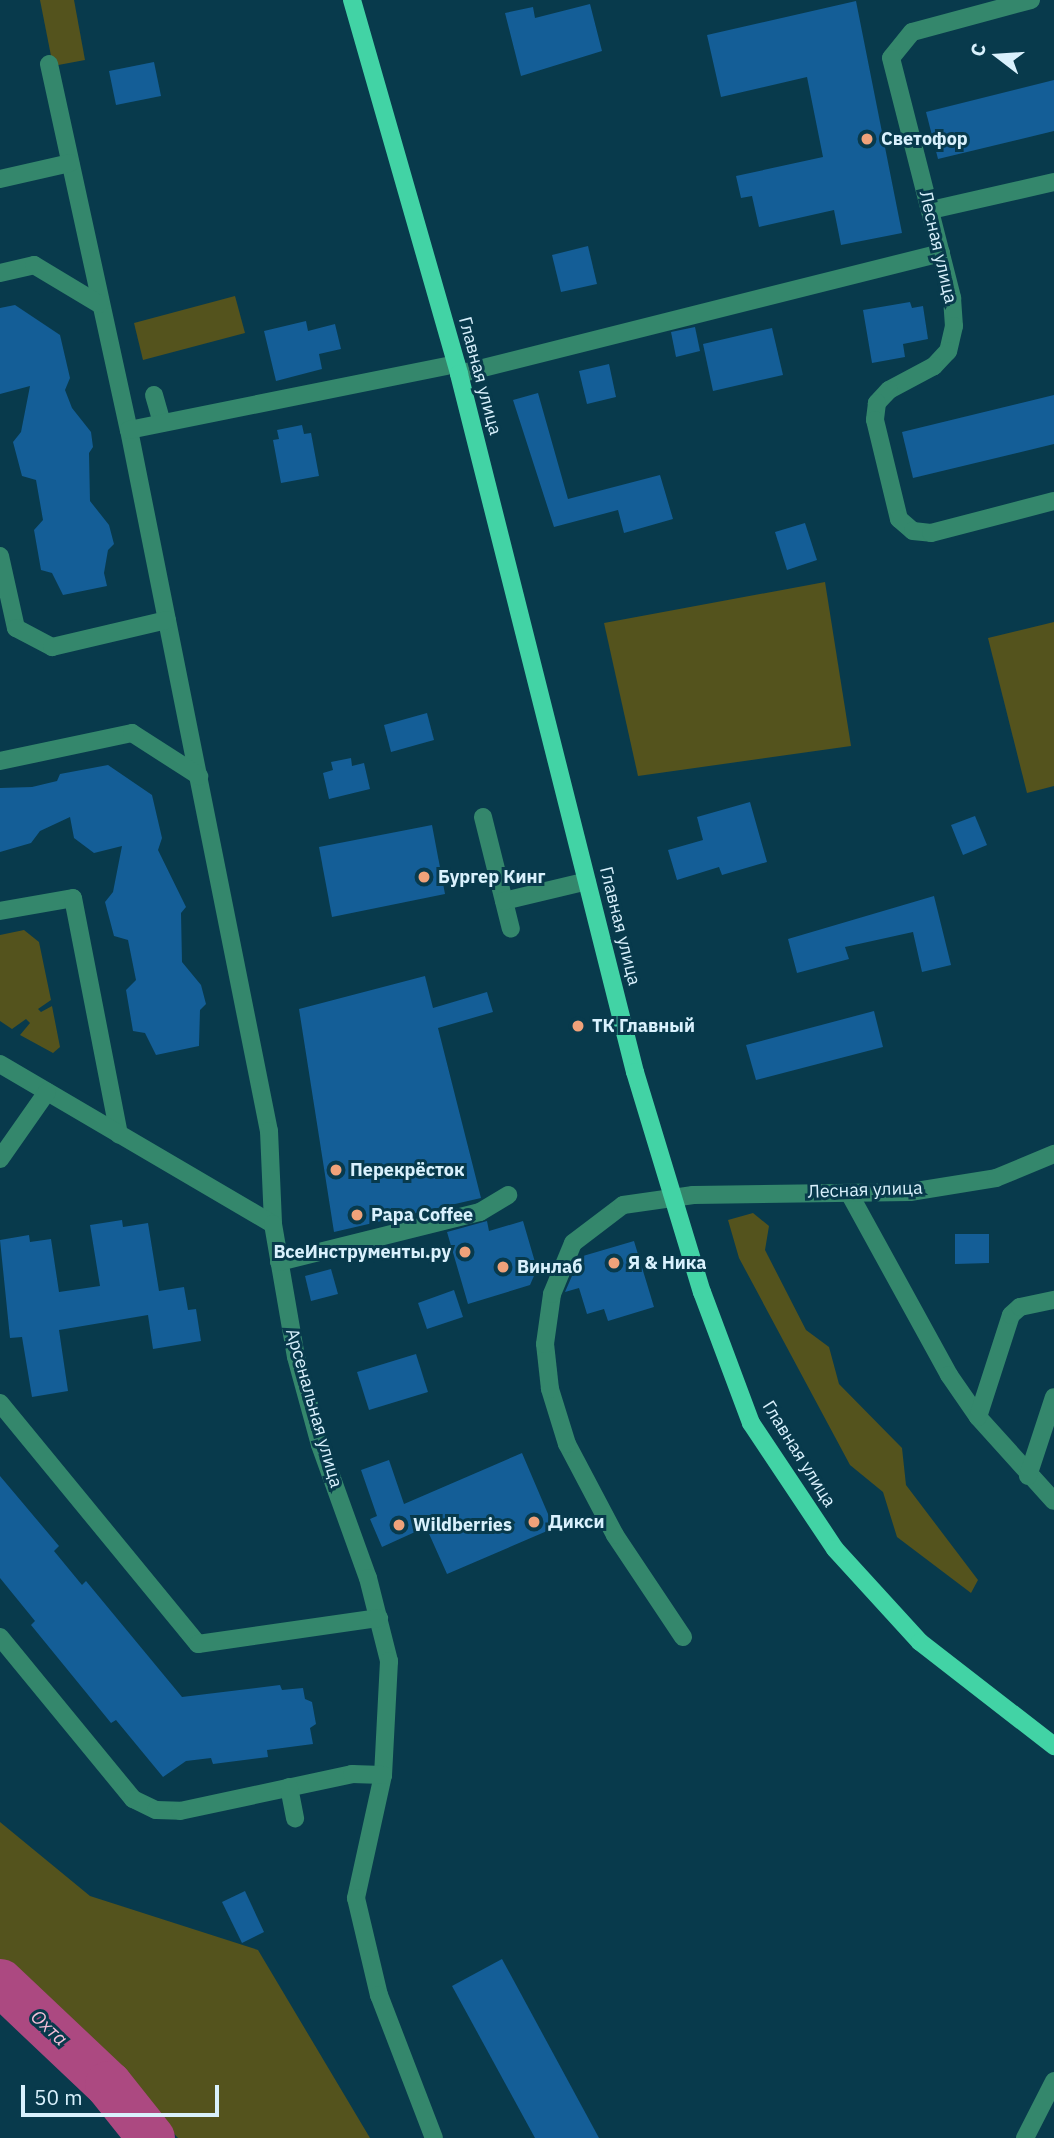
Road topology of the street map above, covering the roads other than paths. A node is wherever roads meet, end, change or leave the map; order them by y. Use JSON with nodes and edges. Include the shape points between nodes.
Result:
{"nodes":[{"id":1,"x":352,"y":0,"type":"edge"},
{"id":2,"x":981,"y":0,"type":"edge"},
{"id":3,"x":1031,"y":0,"type":"edge"},
{"id":4,"x":968,"y":16,"type":"junction"},
{"id":5,"x":49,"y":64,"type":"dead end"},
{"id":6,"x":70,"y":163,"type":"junction"},
{"id":7,"x":0,"y":179,"type":"edge"},
{"id":8,"x":1054,"y":182,"type":"edge"},
{"id":9,"x":931,"y":210,"type":"junction"},
{"id":10,"x":941,"y":253,"type":"junction"},
{"id":11,"x":0,"y":273,"type":"edge"},
{"id":12,"x":100,"y":304,"type":"junction"},
{"id":13,"x":458,"y":369,"type":"junction"},
{"id":14,"x":155,"y":395,"type":"dead end"},
{"id":15,"x":162,"y":423,"type":"junction"},
{"id":16,"x":129,"y":430,"type":"junction"},
{"id":17,"x":1054,"y":501,"type":"edge"},
{"id":18,"x":0,"y":556,"type":"edge"},
{"id":19,"x":167,"y":620,"type":"junction"},
{"id":20,"x":8,"y":629,"type":"edge"},
{"id":21,"x":0,"y":761,"type":"edge"},
{"id":22,"x":199,"y":776,"type":"junction"},
{"id":23,"x":483,"y":817,"type":"dead end"},
{"id":24,"x":587,"y":881,"type":"junction"},
{"id":25,"x":504,"y":901,"type":"junction"},
{"id":26,"x":0,"y":911,"type":"edge"},
{"id":27,"x":511,"y":929,"type":"dead end"},
{"id":28,"x":0,"y":1064,"type":"edge"},
{"id":29,"x":47,"y":1092,"type":"junction"},
{"id":30,"x":119,"y":1135,"type":"junction"},
{"id":31,"x":1054,"y":1154,"type":"edge"},
{"id":32,"x":0,"y":1159,"type":"edge"},
{"id":33,"x":849,"y":1193,"type":"junction"},
{"id":34,"x":508,"y":1195,"type":"dead end"},
{"id":35,"x":671,"y":1197,"type":"junction"},
{"id":36,"x":272,"y":1224,"type":"junction"},
{"id":37,"x":279,"y":1262,"type":"junction"},
{"id":38,"x":1054,"y":1300,"type":"edge"},
{"id":39,"x":1054,"y":1397,"type":"edge"},
{"id":40,"x":0,"y":1403,"type":"edge"},
{"id":41,"x":978,"y":1417,"type":"junction"},
{"id":42,"x":1028,"y":1476,"type":"junction"},
{"id":43,"x":1054,"y":1501,"type":"edge"},
{"id":44,"x":379,"y":1618,"type":"junction"},
{"id":45,"x":0,"y":1637,"type":"edge"},
{"id":46,"x":683,"y":1637,"type":"dead end"},
{"id":47,"x":1054,"y":1746,"type":"edge"},
{"id":48,"x":383,"y":1775,"type":"junction"},
{"id":49,"x":289,"y":1787,"type":"junction"},
{"id":50,"x":295,"y":1818,"type":"dead end"},
{"id":51,"x":1054,"y":2081,"type":"edge"},
{"id":52,"x":434,"y":2138,"type":"edge"},
{"id":53,"x":1025,"y":2138,"type":"edge"}],
"edges":[{"from":1,"to":13,"type":"main road","name":"Главная улица"},
{"from":2,"to":4,"type":"street"},
{"from":3,"to":4,"type":"street","name":"Лесная улица"},
{"from":4,"to":9,"type":"street","name":"Лесная улица","via":[[912,32],[891,58]]},
{"from":5,"to":6,"type":"street","name":"Арсенальная улица"},
{"from":6,"to":7,"type":"street"},
{"from":6,"to":12,"type":"street","name":"Арсенальная улица"},
{"from":8,"to":9,"type":"street"},
{"from":9,"to":10,"type":"street","name":"Лесная улица"},
{"from":10,"to":13,"type":"street"},
{"from":10,"to":17,"type":"street","name":"Лесная улица","via":[[952,298],[954,326],[948,351],[934,366],[889,390],[877,403],[876,420],[899,520],[913,531],[931,533]]},
{"from":11,"to":12,"type":"street","via":[[34,265]]},
{"from":12,"to":16,"type":"street","name":"Арсенальная улица"},
{"from":13,"to":15,"type":"street"},
{"from":13,"to":24,"type":"main road","name":"Главная улица"},
{"from":14,"to":15,"type":"street"},
{"from":15,"to":16,"type":"street"},
{"from":16,"to":19,"type":"street","name":"Арсенальная улица"},
{"from":18,"to":20,"type":"street"},
{"from":19,"to":20,"type":"street","via":[[52,647]]},
{"from":19,"to":22,"type":"street","name":"Арсенальная улица"},
{"from":21,"to":22,"type":"street","via":[[132,733]]},
{"from":22,"to":36,"type":"street","name":"Арсенальная улица","via":[[269,1131]]},
{"from":23,"to":25,"type":"street"},
{"from":24,"to":25,"type":"street"},
{"from":24,"to":35,"type":"main road","name":"Главная улица"},
{"from":25,"to":27,"type":"street"},
{"from":26,"to":30,"type":"street","via":[[73,898]]},
{"from":28,"to":29,"type":"street"},
{"from":29,"to":30,"type":"street"},
{"from":29,"to":32,"type":"street"},
{"from":30,"to":36,"type":"street"},
{"from":31,"to":33,"type":"street","name":"Лесная улица","via":[[996,1178],[910,1192]]},
{"from":33,"to":35,"type":"street","name":"Лесная улица"},
{"from":33,"to":41,"type":"street","via":[[910,1311]]},
{"from":34,"to":37,"type":"street","via":[[480,1212]]},
{"from":35,"to":46,"type":"street","name":"Лесная улица","via":[[623,1205],[573,1243],[552,1294],[545,1345],[550,1389],[568,1444],[615,1535]]},
{"from":35,"to":47,"type":"main road","name":"Главная улица","via":[[751,1423],[835,1549],[920,1642]]},
{"from":36,"to":37,"type":"street","name":"Арсенальная улица"},
{"from":37,"to":44,"type":"street","name":"Арсенальная улица","via":[[296,1357],[320,1445]]},
{"from":38,"to":41,"type":"street","via":[[1020,1307],[1011,1315]]},
{"from":39,"to":42,"type":"street"},
{"from":40,"to":44,"type":"street","via":[[198,1644]]},
{"from":41,"to":42,"type":"street"},
{"from":42,"to":43,"type":"street"},
{"from":44,"to":48,"type":"street","name":"Арсенальная улица","via":[[389,1661]]},
{"from":45,"to":49,"type":"street","via":[[133,1799],[156,1810],[180,1811]]},
{"from":48,"to":49,"type":"street","via":[[352,1774]]},
{"from":48,"to":52,"type":"street","name":"Арсенальная улица","via":[[356,1898],[379,1995]]},
{"from":49,"to":50,"type":"street"},
{"from":51,"to":53,"type":"street"}]}
